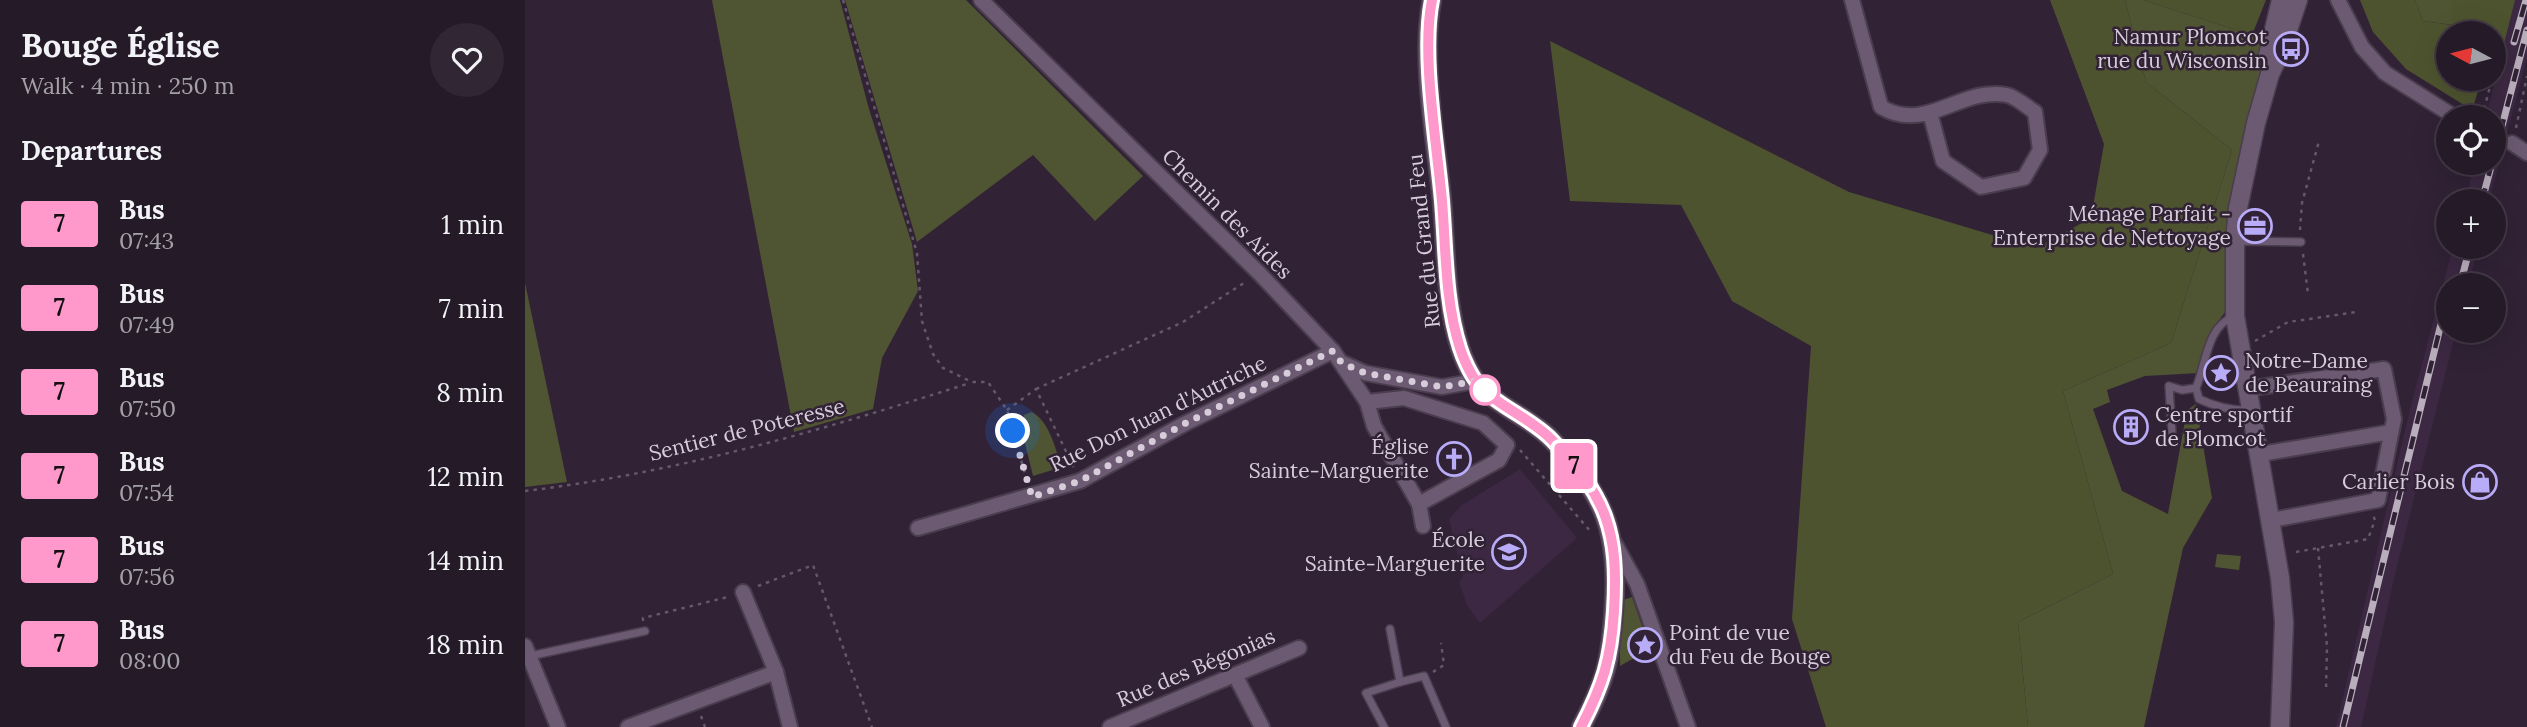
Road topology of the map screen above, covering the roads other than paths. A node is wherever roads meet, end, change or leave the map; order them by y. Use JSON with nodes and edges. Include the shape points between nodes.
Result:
{"nodes":[{"id":1,"x":981,"y":0,"type":"edge"},
{"id":2,"x":1432,"y":0,"type":"edge"},
{"id":3,"x":1852,"y":0,"type":"edge"},
{"id":4,"x":2281,"y":0,"type":"edge"},
{"id":5,"x":2298,"y":0,"type":"edge"},
{"id":6,"x":2338,"y":0,"type":"edge"},
{"id":7,"x":2270,"y":74,"type":"junction"},
{"id":8,"x":2436,"y":105,"type":"edge"},
{"id":9,"x":1930,"y":113,"type":"junction"},
{"id":10,"x":2512,"y":143,"type":"road end"},
{"id":11,"x":2527,"y":153,"type":"edge"},
{"id":12,"x":2235,"y":241,"type":"junction"},
{"id":13,"x":2301,"y":242,"type":"road end"},
{"id":14,"x":2235,"y":316,"type":"junction"},
{"id":15,"x":1337,"y":357,"type":"junction"},
{"id":16,"x":1476,"y":381,"type":"junction"},
{"id":17,"x":2196,"y":388,"type":"junction"},
{"id":18,"x":2246,"y":389,"type":"junction"},
{"id":19,"x":1367,"y":402,"type":"junction"},
{"id":20,"x":2251,"y":410,"type":"junction"},
{"id":21,"x":2391,"y":432,"type":"junction"},
{"id":22,"x":2172,"y":433,"type":"dead end"},
{"id":23,"x":2261,"y":454,"type":"junction"},
{"id":24,"x":1419,"y":504,"type":"junction"},
{"id":25,"x":2273,"y":520,"type":"junction"},
{"id":26,"x":1423,"y":526,"type":"dead end"},
{"id":27,"x":918,"y":528,"type":"dead end"},
{"id":28,"x":1615,"y":544,"type":"junction"},
{"id":29,"x":743,"y":592,"type":"road end"},
{"id":30,"x":1389,"y":629,"type":"dead end"},
{"id":31,"x":645,"y":631,"type":"road end"},
{"id":32,"x":1299,"y":648,"type":"dead end"},
{"id":33,"x":527,"y":651,"type":"edge"},
{"id":34,"x":776,"y":672,"type":"junction"},
{"id":35,"x":1234,"y":675,"type":"junction"},
{"id":36,"x":1400,"y":682,"type":"junction"},
{"id":37,"x":558,"y":727,"type":"edge"},
{"id":38,"x":628,"y":727,"type":"edge"},
{"id":39,"x":790,"y":727,"type":"edge"},
{"id":40,"x":1109,"y":727,"type":"edge"},
{"id":41,"x":1262,"y":727,"type":"edge"},
{"id":42,"x":1384,"y":727,"type":"edge"},
{"id":43,"x":1446,"y":727,"type":"edge"},
{"id":44,"x":1581,"y":727,"type":"edge"},
{"id":45,"x":1688,"y":727,"type":"edge"},
{"id":46,"x":2280,"y":727,"type":"edge"}],
"edges":[{"from":1,"to":15,"type":"street","name":"Chemin des Aides","via":[[1259,273]]},
{"from":2,"to":16,"type":"street","name":"Rue du Grand Feu","via":[[1431,92],[1451,306],[1460,349]]},
{"from":3,"to":9,"type":"street","via":[[1881,107],[1898,117]]},
{"from":4,"to":7,"type":"street","via":[[2268,55]]},
{"from":5,"to":7,"type":"street"},
{"from":6,"to":8,"type":"street","via":[[2362,47],[2385,73]]},
{"from":7,"to":12,"type":"street","via":[[2238,208]]},
{"from":9,"to":9,"type":"street","via":[[1979,96],[2008,95],[2035,112],[2040,150],[2024,178],[1980,187],[1943,161]]},
{"from":10,"to":11,"type":"street"},
{"from":12,"to":13,"type":"lane"},
{"from":12,"to":14,"type":"street"},
{"from":14,"to":17,"type":"lane","via":[[2225,319],[2213,338]]},
{"from":14,"to":18,"type":"street"},
{"from":15,"to":16,"type":"street","name":"Chemin des Aides","via":[[1365,373],[1442,387]]},
{"from":15,"to":19,"type":"street"},
{"from":15,"to":27,"type":"street","name":"Rue Don Juan d'Autriche","via":[[1186,423],[1080,481]]},
{"from":16,"to":28,"type":"street","name":"Rue du Grand Feu","via":[[1550,438],[1585,479],[1602,507]]},
{"from":17,"to":20,"type":"lane","via":[[2199,399],[2212,405]]},
{"from":17,"to":22,"type":"lane","via":[[2169,386]]},
{"from":18,"to":20,"type":"street"},
{"from":18,"to":21,"type":"street","via":[[2384,369],[2394,419]]},
{"from":19,"to":24,"type":"street","via":[[1374,426]]},
{"from":19,"to":24,"type":"street","via":[[1405,398],[1483,423],[1507,445],[1499,460]]},
{"from":20,"to":23,"type":"street"},
{"from":21,"to":23,"type":"street"},
{"from":21,"to":25,"type":"street","via":[[2378,500]]},
{"from":23,"to":25,"type":"street"},
{"from":24,"to":26,"type":"street"},
{"from":25,"to":46,"type":"street","via":[[2284,622]]},
{"from":28,"to":44,"type":"street","name":"Rue du Grand Feu","via":[[1609,665]]},
{"from":28,"to":45,"type":"street","via":[[1637,584]]},
{"from":29,"to":34,"type":"street"},
{"from":30,"to":36,"type":"lane"},
{"from":31,"to":33,"type":"lane"},
{"from":32,"to":35,"type":"street","name":"Rue des Bégonias"},
{"from":33,"to":37,"type":"street"},
{"from":34,"to":38,"type":"street"},
{"from":34,"to":39,"type":"street"},
{"from":35,"to":40,"type":"street","name":"Rue des Bégonias"},
{"from":35,"to":41,"type":"street"},
{"from":36,"to":42,"type":"lane","via":[[1366,693]]},
{"from":36,"to":43,"type":"lane","via":[[1424,676]]}]}
